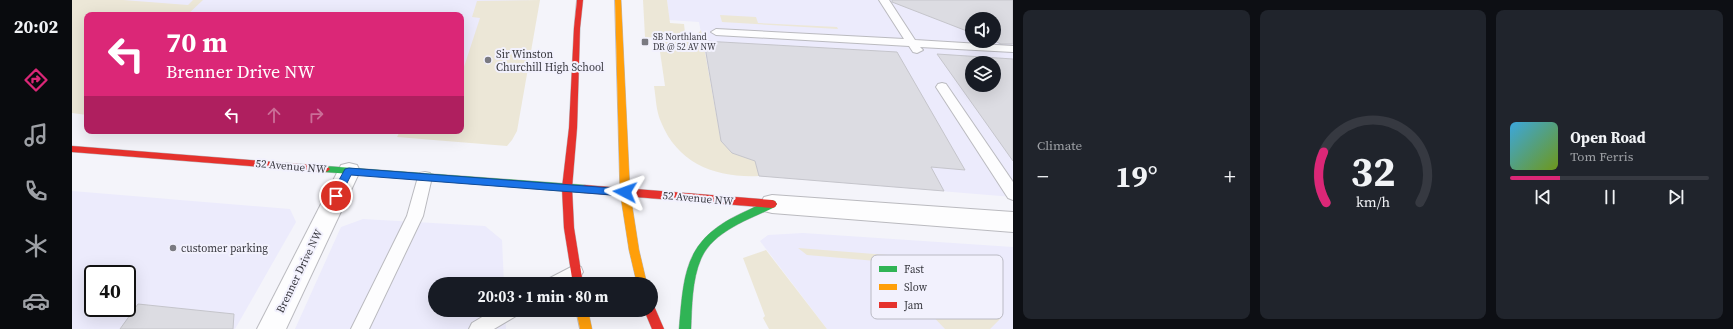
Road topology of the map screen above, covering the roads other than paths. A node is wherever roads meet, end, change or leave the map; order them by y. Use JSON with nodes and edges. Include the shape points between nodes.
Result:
{"nodes":[{"id":1,"x":580,"y":0,"type":"edge"},
{"id":2,"x":618,"y":0,"type":"edge"},
{"id":3,"x":884,"y":0,"type":"edge"},
{"id":4,"x":716,"y":32,"type":"dead end"},
{"id":5,"x":915,"y":46,"type":"junction"},
{"id":6,"x":1013,"y":49,"type":"edge"},
{"id":7,"x":942,"y":88,"type":"dead end"},
{"id":8,"x":72,"y":149,"type":"edge"},
{"id":9,"x":349,"y":171,"type":"junction"},
{"id":10,"x":425,"y":177,"type":"junction"},
{"id":11,"x":567,"y":188,"type":"junction"},
{"id":12,"x":625,"y":192,"type":"junction"},
{"id":13,"x":1013,"y":194,"type":"edge"},
{"id":14,"x":772,"y":204,"type":"junction"},
{"id":15,"x":1013,"y":222,"type":"edge"},
{"id":16,"x":577,"y":277,"type":"edge"},
{"id":17,"x":640,"y":277,"type":"edge"},
{"id":18,"x":498,"y":317,"type":"edge"},
{"id":19,"x":583,"y":317,"type":"edge"},
{"id":20,"x":653,"y":317,"type":"edge"},
{"id":21,"x":271,"y":329,"type":"edge"},
{"id":22,"x":360,"y":329,"type":"edge"},
{"id":23,"x":478,"y":329,"type":"edge"},
{"id":24,"x":586,"y":329,"type":"edge"},
{"id":25,"x":658,"y":329,"type":"edge"},
{"id":26,"x":685,"y":329,"type":"edge"}],
"edges":[{"from":1,"to":11,"type":"street"},
{"from":2,"to":12,"type":"street"},
{"from":3,"to":5,"type":"lane"},
{"from":4,"to":5,"type":"lane"},
{"from":5,"to":6,"type":"lane"},
{"from":7,"to":13,"type":"lane"},
{"from":8,"to":9,"type":"street","name":"52 Avenue NW"},
{"from":9,"to":10,"type":"street","name":"52 Avenue NW"},
{"from":9,"to":21,"type":"street","name":"Brenner Drive NW"},
{"from":10,"to":11,"type":"street","name":"52 Avenue NW"},
{"from":10,"to":22,"type":"lane","via":[[415,216]]},
{"from":11,"to":12,"type":"street","name":"52 Avenue NW"},
{"from":11,"to":16,"type":"street","via":[[569,228]]},
{"from":12,"to":14,"type":"street","name":"52 Avenue NW"},
{"from":12,"to":17,"type":"street"},
{"from":14,"to":15,"type":"street","name":"52 Avenue NW"},
{"from":14,"to":26,"type":"street","via":[[715,234],[705,245],[695,261]]},
{"from":18,"to":23,"type":"lane"},
{"from":19,"to":24,"type":"street"},
{"from":20,"to":25,"type":"street"}]}
